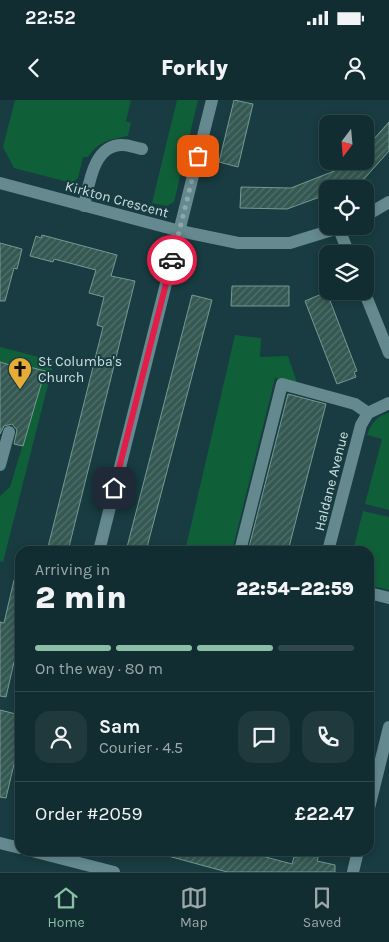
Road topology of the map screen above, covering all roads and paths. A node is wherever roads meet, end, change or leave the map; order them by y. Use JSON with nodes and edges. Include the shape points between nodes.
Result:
{"nodes":[{"id":1,"x":212,"y":100,"type":"edge"},
{"id":2,"x":142,"y":149,"type":"dead end"},
{"id":3,"x":0,"y":183,"type":"edge"},
{"id":4,"x":389,"y":202,"type":"edge"},
{"id":5,"x":84,"y":206,"type":"junction"},
{"id":6,"x":374,"y":211,"type":"edge"},
{"id":7,"x":180,"y":230,"type":"junction"},
{"id":8,"x":319,"y":235,"type":"edge"},
{"id":9,"x":368,"y":300,"type":"edge"},
{"id":10,"x":389,"y":353,"type":"edge"},
{"id":11,"x":389,"y":403,"type":"edge"},
{"id":12,"x":368,"y":413,"type":"junction"},
{"id":13,"x":8,"y":432,"type":"dead end"},
{"id":14,"x":0,"y":465,"type":"edge"},
{"id":15,"x":100,"y":546,"type":"edge"},
{"id":16,"x":241,"y":546,"type":"edge"},
{"id":17,"x":329,"y":546,"type":"edge"},
{"id":18,"x":374,"y":594,"type":"edge"},
{"id":19,"x":389,"y":598,"type":"edge"},
{"id":20,"x":389,"y":728,"type":"edge"},
{"id":21,"x":374,"y":788,"type":"edge"},
{"id":22,"x":0,"y":843,"type":"edge"},
{"id":23,"x":15,"y":847,"type":"edge"},
{"id":24,"x":52,"y":856,"type":"edge"},
{"id":25,"x":357,"y":856,"type":"edge"},
{"id":26,"x":114,"y":872,"type":"edge"},
{"id":27,"x":353,"y":872,"type":"edge"}],
"edges":[{"from":1,"to":7,"type":"street"},
{"from":2,"to":5,"type":"street","via":[[121,144],[106,150],[96,161]]},
{"from":3,"to":5,"type":"street","name":"Kirkton Crescent"},
{"from":4,"to":6,"type":"street"},
{"from":5,"to":7,"type":"street","name":"Kirkton Crescent"},
{"from":7,"to":8,"type":"street","name":"Kirkton Crescent","via":[[238,243],[290,243]]},
{"from":7,"to":15,"type":"street"},
{"from":9,"to":10,"type":"street"},
{"from":11,"to":12,"type":"street"},
{"from":12,"to":16,"type":"street","via":[[355,404],[282,384]]},
{"from":12,"to":17,"type":"street","name":"Haldane Avenue","via":[[361,425]]},
{"from":13,"to":14,"type":"street"},
{"from":18,"to":19,"type":"street"},
{"from":20,"to":21,"type":"street"},
{"from":22,"to":23,"type":"street"},
{"from":24,"to":26,"type":"street"},
{"from":25,"to":27,"type":"street"}]}
